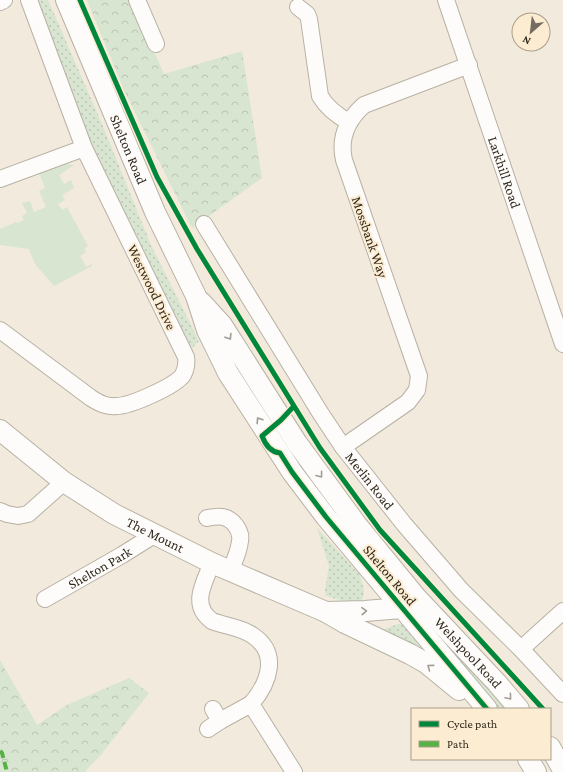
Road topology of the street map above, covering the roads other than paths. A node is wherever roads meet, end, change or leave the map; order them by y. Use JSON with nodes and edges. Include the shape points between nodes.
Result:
{"nodes":[{"id":1,"x":4,"y":0,"type":"edge"},
{"id":2,"x":29,"y":0,"type":"edge"},
{"id":3,"x":66,"y":0,"type":"edge"},
{"id":4,"x":137,"y":0,"type":"edge"},
{"id":5,"x":446,"y":0,"type":"edge"},
{"id":6,"x":0,"y":2,"type":"edge"},
{"id":7,"x":307,"y":9,"type":"dead end"},
{"id":8,"x":156,"y":44,"type":"dead end"},
{"id":9,"x":469,"y":65,"type":"junction"},
{"id":10,"x":349,"y":122,"type":"junction"},
{"id":11,"x":84,"y":148,"type":"junction"},
{"id":12,"x":1,"y":185,"type":"edge"},
{"id":13,"x":204,"y":224,"type":"dead end"},
{"id":14,"x":0,"y":330,"type":"edge"},
{"id":15,"x":563,"y":344,"type":"edge"},
{"id":16,"x":0,"y":430,"type":"edge"},
{"id":17,"x":343,"y":447,"type":"junction"},
{"id":18,"x":64,"y":482,"type":"junction"},
{"id":19,"x":0,"y":511,"type":"edge"},
{"id":20,"x":207,"y":518,"type":"dead end"},
{"id":21,"x":154,"y":535,"type":"junction"},
{"id":22,"x":221,"y":567,"type":"junction"},
{"id":23,"x":45,"y":599,"type":"dead end"},
{"id":24,"x":409,"y":603,"type":"junction"},
{"id":25,"x":563,"y":611,"type":"edge"},
{"id":26,"x":326,"y":612,"type":"junction"},
{"id":27,"x":356,"y":628,"type":"junction"},
{"id":28,"x":521,"y":649,"type":"junction"},
{"id":29,"x":563,"y":694,"type":"edge"},
{"id":30,"x":251,"y":704,"type":"junction"},
{"id":31,"x":481,"y":708,"type":"edge"},
{"id":32,"x":487,"y":708,"type":"edge"},
{"id":33,"x":518,"y":708,"type":"edge"},
{"id":34,"x":214,"y":719,"type":"dead end"},
{"id":35,"x":551,"y":747,"type":"edge"},
{"id":36,"x":551,"y":748,"type":"edge"},
{"id":37,"x":529,"y":760,"type":"edge"},
{"id":38,"x":563,"y":761,"type":"edge"},
{"id":39,"x":563,"y":770,"type":"edge"},
{"id":40,"x":294,"y":772,"type":"edge"},
{"id":41,"x":536,"y":772,"type":"edge"}],
"edges":[{"from":1,"to":6,"type":"street"},
{"from":2,"to":11,"type":"street","name":"Westwood Drive"},
{"from":3,"to":24,"type":"main road","name":"Shelton Road","via":[[155,212],[196,296],[207,330],[228,373],[292,472],[326,518]]},
{"from":4,"to":8,"type":"street"},
{"from":5,"to":9,"type":"street","name":"Larkhill Road"},
{"from":7,"to":10,"type":"street","via":[[320,96],[337,116]]},
{"from":9,"to":10,"type":"street","name":"Mossbank Way","via":[[364,105]]},
{"from":9,"to":15,"type":"street","name":"Larkhill Road"},
{"from":10,"to":17,"type":"street","name":"Mossbank Way","via":[[341,150],[419,376],[417,390],[408,402]]},
{"from":11,"to":12,"type":"street"},
{"from":11,"to":14,"type":"street","name":"Westwood Drive","via":[[186,357],[187,364],[182,375],[178,380],[134,403],[104,405],[90,398]]},
{"from":13,"to":17,"type":"street","name":"Merlin Road","via":[[219,235],[321,414]]},
{"from":16,"to":18,"type":"main road","name":"The Mount"},
{"from":17,"to":28,"type":"street","name":"Merlin Road","via":[[461,590]]},
{"from":18,"to":19,"type":"street","via":[[28,514],[18,516]]},
{"from":18,"to":21,"type":"main road","name":"The Mount","via":[[114,514]]},
{"from":20,"to":22,"type":"street","via":[[225,510],[238,528],[241,539],[238,551]]},
{"from":21,"to":22,"type":"main road","name":"The Mount"},
{"from":21,"to":23,"type":"street","name":"Shelton Park"},
{"from":22,"to":26,"type":"main road","name":"The Mount"},
{"from":22,"to":30,"type":"street","via":[[201,592],[200,602],[206,617],[252,634],[266,648],[269,664],[267,681]]},
{"from":26,"to":24,"type":"main road","name":"The Mount","one_way":true,"via":[[365,611]]},
{"from":24,"to":27,"type":"main road","via":[[377,623]]},
{"from":24,"to":32,"type":"main road","name":"Shelton Road"},
{"from":24,"to":33,"type":"main road","name":"Welshpool Road","one_way":true,"via":[[497,683]]},
{"from":25,"to":28,"type":"street"},
{"from":26,"to":27,"type":"main road","name":"The Mount"},
{"from":31,"to":27,"type":"main road","name":"The Mount","one_way":true,"via":[[426,664]]},
{"from":28,"to":29,"type":"street","name":"Merlin Road"},
{"from":30,"to":34,"type":"street"},
{"from":30,"to":40,"type":"street"},
{"from":35,"to":38,"type":"main road"},
{"from":36,"to":39,"type":"main road"},
{"from":37,"to":41,"type":"main road"}]}
